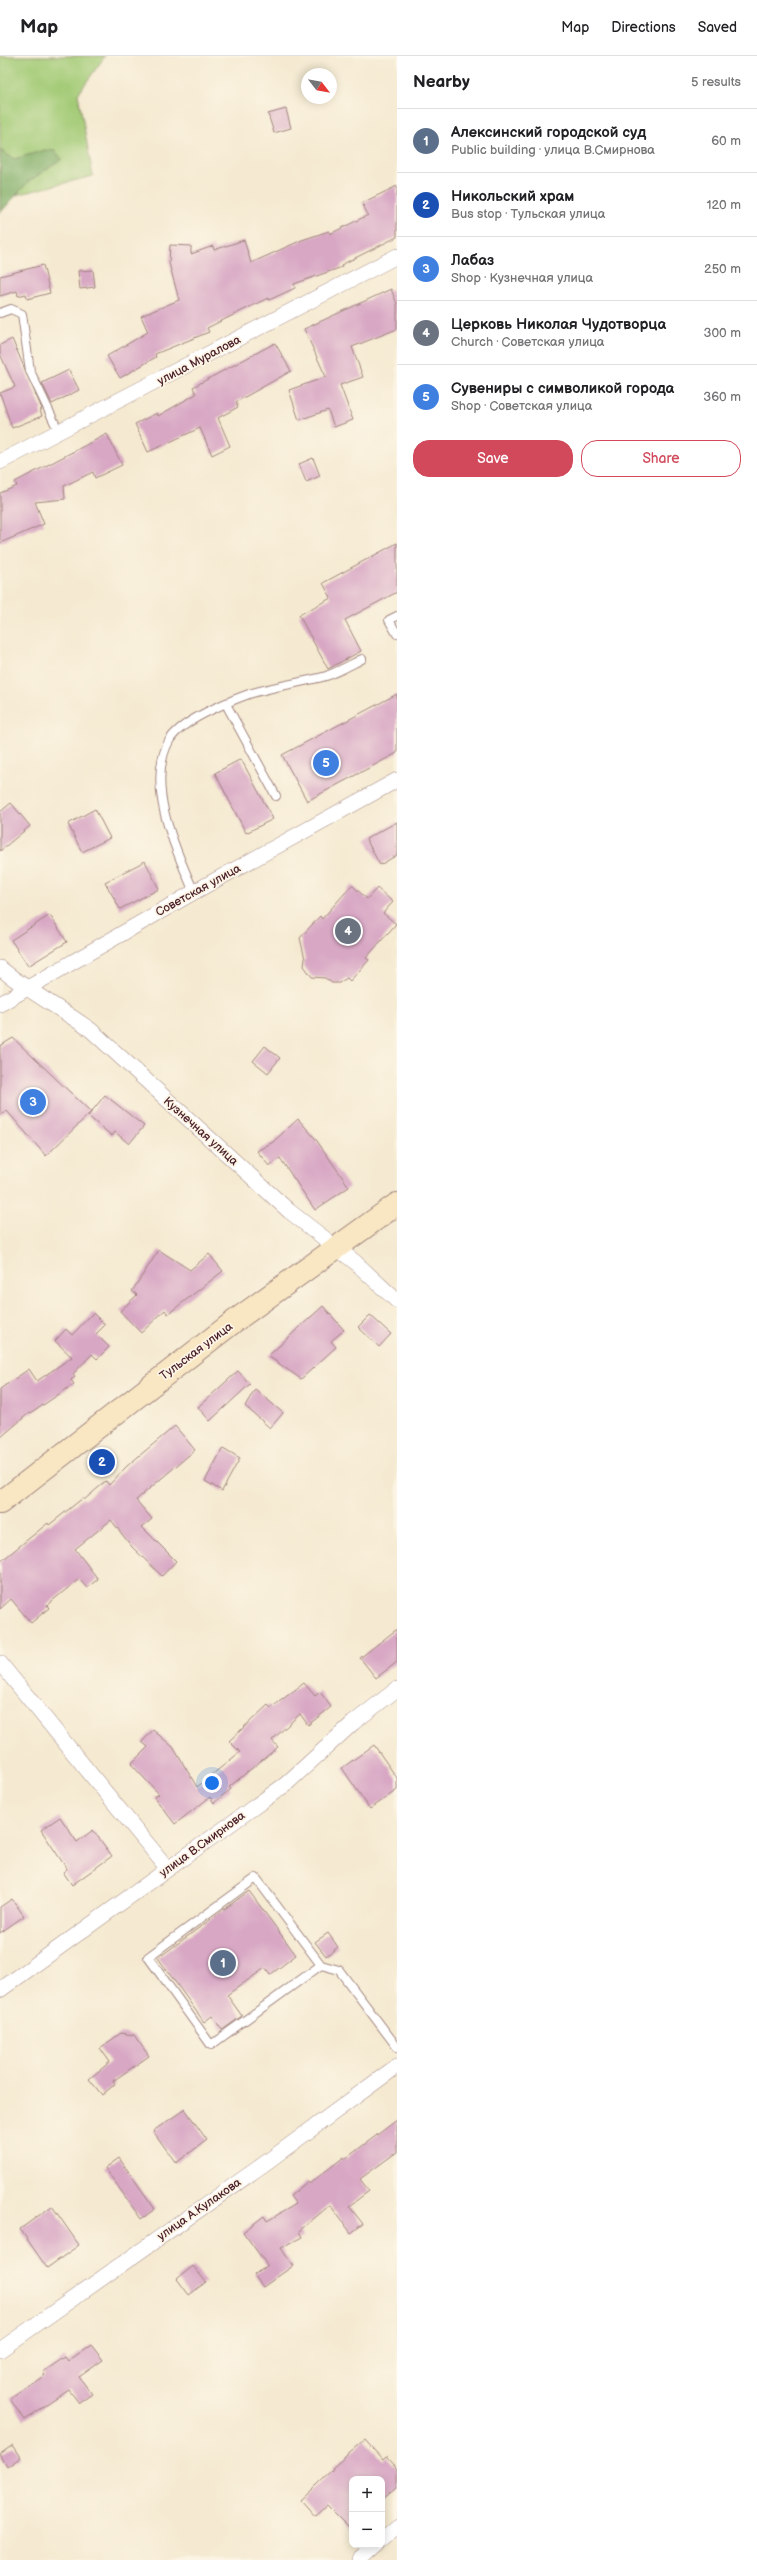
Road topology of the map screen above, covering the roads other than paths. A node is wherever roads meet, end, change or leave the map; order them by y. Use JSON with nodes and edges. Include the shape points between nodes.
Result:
{"nodes":[{"id":1,"x":397,"y":256,"type":"edge"},
{"id":2,"x":0,"y":313,"type":"edge"},
{"id":3,"x":59,"y":432,"type":"junction"},
{"id":4,"x":0,"y":462,"type":"edge"},
{"id":5,"x":397,"y":616,"type":"edge"},
{"id":6,"x":397,"y":634,"type":"edge"},
{"id":7,"x":362,"y":659,"type":"dead end"},
{"id":8,"x":226,"y":704,"type":"junction"},
{"id":9,"x":397,"y":780,"type":"edge"},
{"id":10,"x":276,"y":796,"type":"dead end"},
{"id":11,"x":194,"y":892,"type":"junction"},
{"id":12,"x":0,"y":968,"type":"edge"},
{"id":13,"x":26,"y":989,"type":"junction"},
{"id":14,"x":0,"y":1004,"type":"edge"},
{"id":15,"x":397,"y":1204,"type":"edge"},
{"id":16,"x":335,"y":1246,"type":"junction"},
{"id":17,"x":397,"y":1301,"type":"edge"},
{"id":18,"x":0,"y":1503,"type":"edge"},
{"id":19,"x":0,"y":1663,"type":"edge"},
{"id":20,"x":397,"y":1689,"type":"edge"},
{"id":21,"x":168,"y":1869,"type":"junction"},
{"id":22,"x":321,"y":1965,"type":"junction"},
{"id":23,"x":0,"y":1990,"type":"edge"},
{"id":24,"x":397,"y":2047,"type":"edge"},
{"id":25,"x":397,"y":2066,"type":"edge"},
{"id":26,"x":0,"y":2350,"type":"edge"},
{"id":27,"x":397,"y":2527,"type":"edge"},
{"id":28,"x":385,"y":2537,"type":"edge"},
{"id":29,"x":373,"y":2548,"type":"edge"},
{"id":30,"x":359,"y":2560,"type":"edge"}],
"edges":[{"from":1,"to":3,"type":"street","name":"улица Муралова"},
{"from":2,"to":3,"type":"lane","via":[[11,309],[22,314],[30,371]]},
{"from":3,"to":4,"type":"street","name":"улица Муралова"},
{"from":5,"to":6,"type":"lane","via":[[389,620]]},
{"from":7,"to":8,"type":"lane","via":[[327,675],[249,694]]},
{"from":8,"to":10,"type":"lane"},
{"from":8,"to":11,"type":"lane","via":[[188,722],[169,740],[161,763],[160,791],[175,846]]},
{"from":9,"to":11,"type":"street","name":"Советская улица"},
{"from":11,"to":13,"type":"street","name":"Советская улица"},
{"from":12,"to":13,"type":"street","name":"Кузнечная улица"},
{"from":13,"to":14,"type":"street","name":"Советская улица"},
{"from":13,"to":16,"type":"street","name":"Кузнечная улица","via":[[59,1007],[92,1031],[289,1211]]},
{"from":15,"to":16,"type":"main road","name":"Тульская улица"},
{"from":16,"to":17,"type":"street","name":"Кузнечная улица"},
{"from":16,"to":18,"type":"main road","name":"Тульская улица"},
{"from":19,"to":21,"type":"street"},
{"from":20,"to":21,"type":"street","name":"улица В.Смирнова","via":[[352,1723],[286,1784]]},
{"from":21,"to":23,"type":"street","name":"улица В.Смирнова"},
{"from":22,"to":22,"type":"lane","via":[[211,2045],[148,1957],[256,1878]]},
{"from":22,"to":24,"type":"lane","via":[[339,1970]]},
{"from":25,"to":26,"type":"street","name":"улица А.Кулакова","via":[[258,2168]]},
{"from":27,"to":28,"type":"street"},
{"from":29,"to":30,"type":"street"}]}
